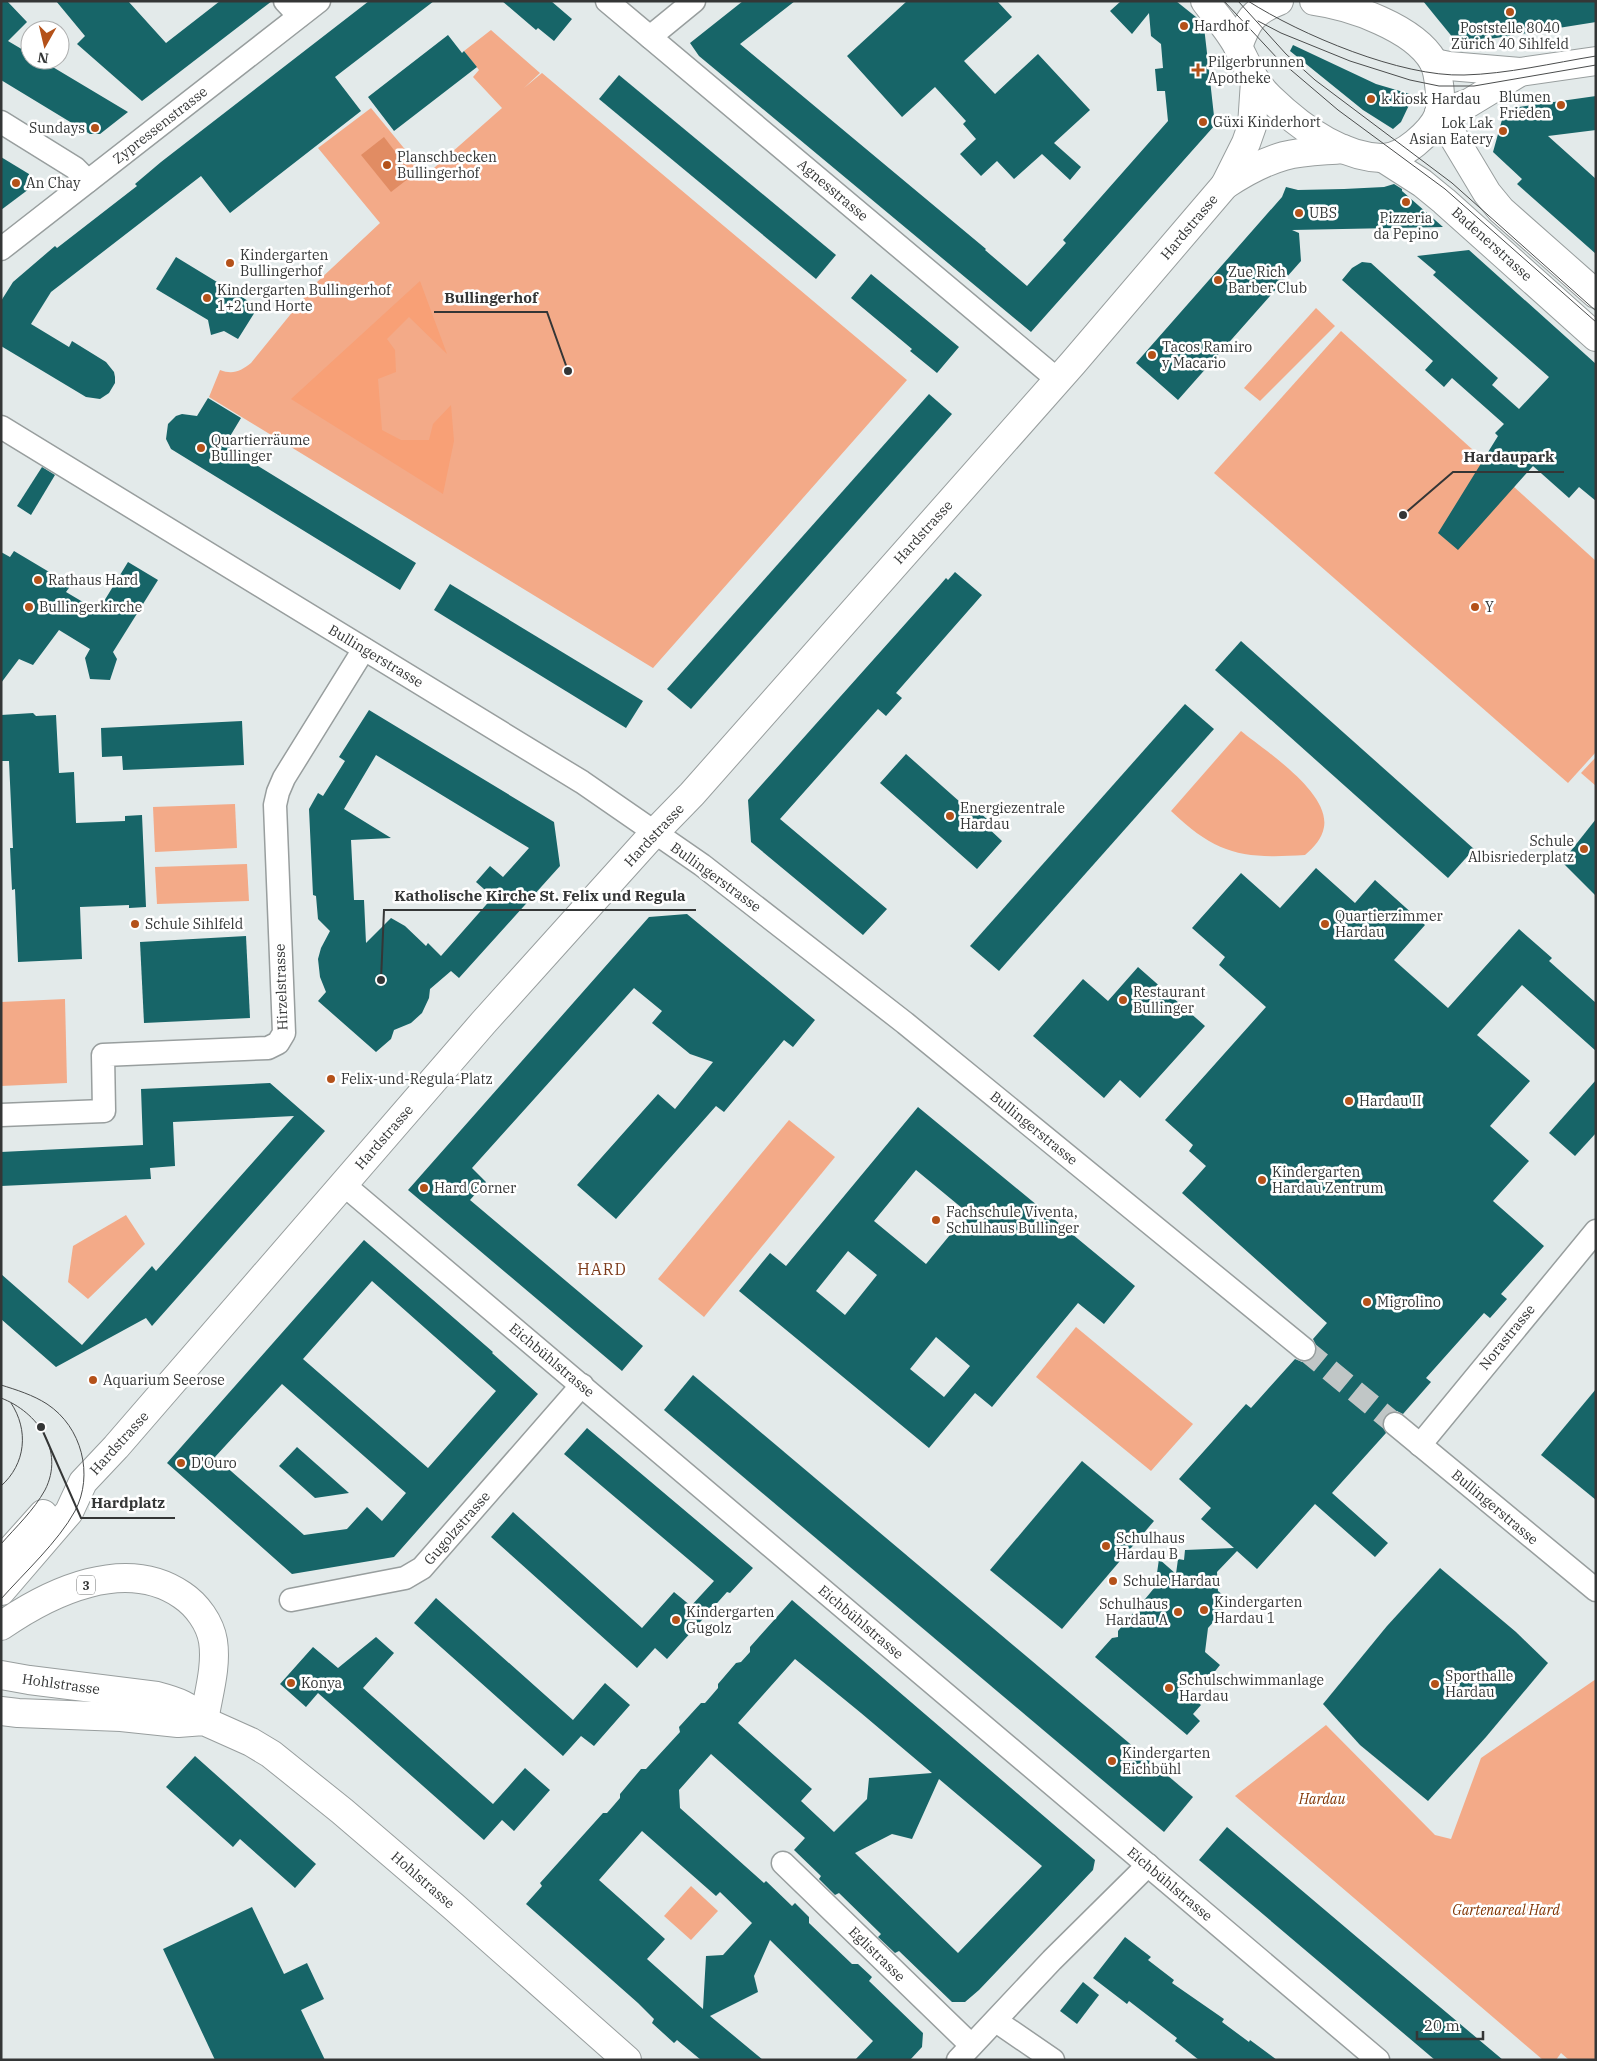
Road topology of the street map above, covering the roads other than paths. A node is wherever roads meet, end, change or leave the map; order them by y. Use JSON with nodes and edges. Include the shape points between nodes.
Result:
{"nodes":[{"id":1,"x":319,"y":1,"type":"edge"},
{"id":2,"x":607,"y":1,"type":"edge"},
{"id":3,"x":694,"y":1,"type":"edge"},
{"id":4,"x":1205,"y":1,"type":"edge"},
{"id":5,"x":1279,"y":1,"type":"edge"},
{"id":6,"x":1314,"y":1,"type":"edge"},
{"id":7,"x":292,"y":9,"type":"edge"},
{"id":8,"x":650,"y":37,"type":"junction"},
{"id":9,"x":1238,"y":47,"type":"junction"},
{"id":10,"x":1596,"y":61,"type":"edge"},
{"id":11,"x":1434,"y":62,"type":"junction"},
{"id":12,"x":1520,"y":72,"type":"junction"},
{"id":13,"x":1255,"y":81,"type":"junction"},
{"id":14,"x":1439,"y":113,"type":"junction"},
{"id":15,"x":1,"y":122,"type":"edge"},
{"id":16,"x":1342,"y":149,"type":"junction"},
{"id":17,"x":1382,"y":158,"type":"junction"},
{"id":18,"x":88,"y":181,"type":"junction"},
{"id":19,"x":1225,"y":185,"type":"junction"},
{"id":20,"x":1,"y":249,"type":"edge"},
{"id":21,"x":1596,"y":294,"type":"edge"},
{"id":22,"x":1596,"y":337,"type":"edge"},
{"id":23,"x":1058,"y":380,"type":"junction"},
{"id":24,"x":1,"y":428,"type":"edge"},
{"id":25,"x":364,"y":649,"type":"junction"},
{"id":26,"x":655,"y":832,"type":"junction"},
{"id":27,"x":1,"y":1115,"type":"edge"},
{"id":28,"x":343,"y":1184,"type":"junction"},
{"id":29,"x":1596,"y":1231,"type":"edge"},
{"id":30,"x":1304,"y":1349,"type":"tunnel mouth"},
{"id":31,"x":582,"y":1385,"type":"junction"},
{"id":32,"x":1394,"y":1424,"type":"tunnel mouth"},
{"id":33,"x":1420,"y":1445,"type":"junction"},
{"id":34,"x":70,"y":1497,"type":"junction"},
{"id":35,"x":1,"y":1561,"type":"edge"},
{"id":36,"x":1596,"y":1590,"type":"edge"},
{"id":37,"x":1,"y":1592,"type":"edge"},
{"id":38,"x":291,"y":1600,"type":"dead end"},
{"id":39,"x":1,"y":1626,"type":"edge"},
{"id":40,"x":1,"y":1675,"type":"edge"},
{"id":41,"x":1,"y":1711,"type":"edge"},
{"id":42,"x":204,"y":1721,"type":"junction"},
{"id":43,"x":783,"y":1863,"type":"dead end"},
{"id":44,"x":1148,"y":1865,"type":"junction"},
{"id":45,"x":996,"y":2022,"type":"junction"},
{"id":46,"x":965,"y":2053,"type":"edge"},
{"id":47,"x":627,"y":2060,"type":"edge"},
{"id":48,"x":1053,"y":2060,"type":"edge"},
{"id":49,"x":1378,"y":2060,"type":"edge"}],
"edges":[{"from":1,"to":7,"type":"street","name":"Zypressenstrasse"},
{"from":2,"to":8,"type":"street","name":"Agnesstrasse"},
{"from":3,"to":8,"type":"street"},
{"from":4,"to":9,"type":"main road"},
{"from":5,"to":9,"type":"main road","via":[[1256,13],[1246,26]]},
{"from":6,"to":11,"type":"main road","via":[[1349,10],[1396,30],[1416,42]]},
{"from":7,"to":18,"type":"street","name":"Zypressenstrasse"},
{"from":8,"to":23,"type":"street","name":"Agnesstrasse"},
{"from":9,"to":13,"type":"main road"},
{"from":10,"to":12,"type":"main road"},
{"from":11,"to":12,"type":"main road"},
{"from":11,"to":14,"type":"main road"},
{"from":12,"to":14,"type":"main road","via":[[1469,103]]},
{"from":13,"to":16,"type":"main road","via":[[1286,113]]},
{"from":13,"to":19,"type":"main road","name":"Hardstrasse","via":[[1252,126]]},
{"from":14,"to":17,"type":"main road","via":[[1411,147]]},
{"from":14,"to":21,"type":"main road","via":[[1482,185],[1501,210]]},
{"from":15,"to":18,"type":"street","via":[[75,168]]},
{"from":16,"to":17,"type":"main road"},
{"from":16,"to":19,"type":"main road","name":"Hardstrasse","via":[[1285,156],[1243,173]]},
{"from":17,"to":22,"type":"main road","name":"Badenerstrasse","via":[[1444,201]]},
{"from":18,"to":20,"type":"street","name":"Zypressenstrasse"},
{"from":19,"to":23,"type":"main road","name":"Hardstrasse"},
{"from":23,"to":26,"type":"main road","name":"Hardstrasse"},
{"from":24,"to":25,"type":"street","name":"Bullingerstrasse"},
{"from":25,"to":26,"type":"street","name":"Bullingerstrasse","via":[[582,782]]},
{"from":25,"to":27,"type":"street","name":"Hirzelstrasse","via":[[284,778],[276,799],[274,820],[284,1033],[278,1043],[268,1048],[103,1056],[104,1111]]},
{"from":26,"to":28,"type":"main road","name":"Hardstrasse"},
{"from":26,"to":30,"type":"street","name":"Bullingerstrasse","via":[[716,875],[905,1023]]},
{"from":28,"to":31,"type":"street","name":"Eichbühlstrasse"},
{"from":28,"to":34,"type":"main road","name":"Hardstrasse"},
{"from":29,"to":33,"type":"street","name":"Norastrasse"},
{"from":31,"to":38,"type":"street","name":"Gugolzstrasse","via":[[422,1568],[405,1578]]},
{"from":31,"to":44,"type":"street","name":"Eichbühlstrasse"},
{"from":32,"to":33,"type":"street","name":"Bullingerstrasse"},
{"from":33,"to":36,"type":"street","name":"Bullingerstrasse"},
{"from":34,"to":35,"type":"main road"},
{"from":34,"to":37,"type":"main road"},
{"from":39,"to":42,"type":"main road","number":"3","via":[[52,1597],[99,1581],[126,1578],[167,1586],[188,1600],[203,1617],[213,1639],[213,1662]]},
{"from":40,"to":42,"type":"main road","name":"Hohlstrasse","via":[[174,1700],[187,1706]]},
{"from":41,"to":42,"type":"main road","name":"Hohlstrasse","via":[[178,1723]]},
{"from":42,"to":47,"type":"main road","name":"Hohlstrasse","via":[[232,1732],[271,1754],[453,1906]]},
{"from":43,"to":46,"type":"street","name":"Eglistrasse"},
{"from":44,"to":45,"type":"street","name":"Eglistrasse","via":[[1052,1960]]},
{"from":44,"to":49,"type":"street","name":"Eichbühlstrasse"},
{"from":45,"to":46,"type":"street","name":"Eglistrasse"},
{"from":45,"to":48,"type":"street"}]}
